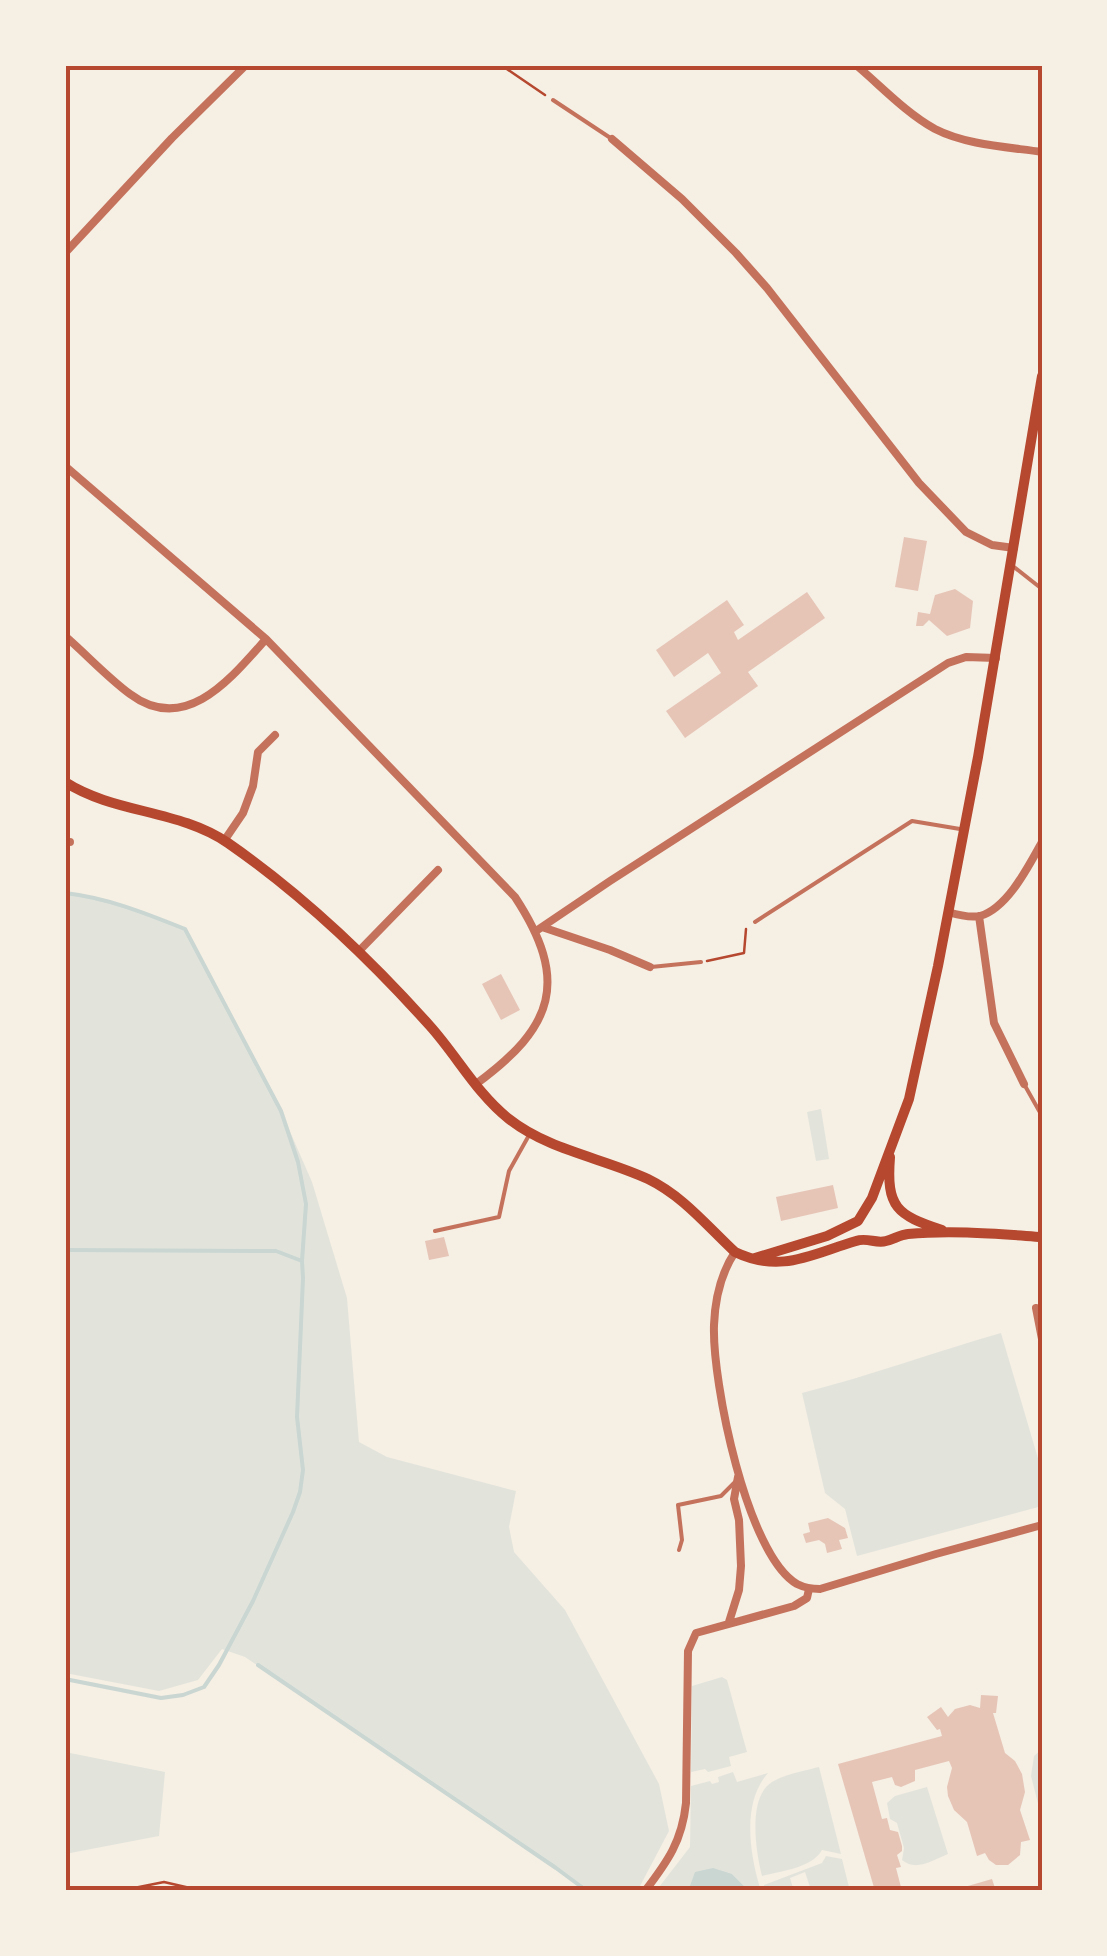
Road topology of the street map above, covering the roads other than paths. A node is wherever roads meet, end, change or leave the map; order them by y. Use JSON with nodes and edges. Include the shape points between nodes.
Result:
{"nodes":[{"id":1,"x":246,"y":65,"type":"edge"},
{"id":2,"x":856,"y":65,"type":"edge"},
{"id":3,"x":553,"y":100,"type":"road end"},
{"id":4,"x":612,"y":139,"type":"joint"},
{"id":5,"x":1042,"y":152,"type":"edge"},
{"id":6,"x":65,"y":253,"type":"edge"},
{"id":7,"x":1042,"y":376,"type":"edge"},
{"id":8,"x":65,"y":466,"type":"edge"},
{"id":9,"x":1014,"y":548,"type":"junction"},
{"id":10,"x":1011,"y":564,"type":"junction"},
{"id":11,"x":1042,"y":589,"type":"edge"},
{"id":12,"x":65,"y":636,"type":"edge"},
{"id":13,"x":266,"y":639,"type":"junction"},
{"id":14,"x":996,"y":658,"type":"junction"},
{"id":15,"x":274,"y":734,"type":"dead end"},
{"id":16,"x":65,"y":782,"type":"edge"},
{"id":17,"x":964,"y":830,"type":"junction"},
{"id":18,"x":224,"y":841,"type":"junction"},
{"id":19,"x":1042,"y":842,"type":"edge"},
{"id":20,"x":438,"y":870,"type":"dead end"},
{"id":21,"x":948,"y":912,"type":"junction"},
{"id":22,"x":979,"y":916,"type":"junction"},
{"id":23,"x":755,"y":922,"type":"road end"},
{"id":24,"x":539,"y":929,"type":"junction"},
{"id":25,"x":359,"y":951,"type":"junction"},
{"id":26,"x":701,"y":962,"type":"road end"},
{"id":27,"x":650,"y":967,"type":"joint"},
{"id":28,"x":476,"y":1084,"type":"junction"},
{"id":29,"x":1024,"y":1084,"type":"joint"},
{"id":30,"x":1042,"y":1116,"type":"edge"},
{"id":31,"x":530,"y":1133,"type":"junction"},
{"id":32,"x":891,"y":1146,"type":"junction"},
{"id":33,"x":868,"y":1204,"type":"junction"},
{"id":34,"x":897,"y":1206,"type":"junction"},
{"id":35,"x":861,"y":1216,"type":"junction"},
{"id":36,"x":436,"y":1231,"type":"dead end"},
{"id":37,"x":948,"y":1232,"type":"junction"},
{"id":38,"x":895,"y":1237,"type":"junction"},
{"id":39,"x":1042,"y":1237,"type":"edge"},
{"id":40,"x":872,"y":1240,"type":"junction"},
{"id":41,"x":735,"y":1252,"type":"junction"},
{"id":42,"x":754,"y":1259,"type":"junction"},
{"id":43,"x":1036,"y":1308,"type":"dead end"},
{"id":44,"x":1042,"y":1339,"type":"edge"},
{"id":45,"x":738,"y":1477,"type":"junction"},
{"id":46,"x":1042,"y":1525,"type":"edge"},
{"id":47,"x":679,"y":1550,"type":"dead end"},
{"id":48,"x":809,"y":1589,"type":"junction"},
{"id":49,"x":728,"y":1622,"type":"junction"},
{"id":50,"x":646,"y":1891,"type":"edge"}],
"edges":[{"from":1,"to":6,"type":"street"},
{"from":2,"to":5,"type":"street","via":[[936,129]]},
{"from":3,"to":4,"type":"lane"},
{"from":4,"to":9,"type":"street","via":[[736,253],[956,522],[981,541]]},
{"from":7,"to":9,"type":"main road"},
{"from":8,"to":13,"type":"street"},
{"from":9,"to":10,"type":"main road"},
{"from":10,"to":11,"type":"lane"},
{"from":10,"to":14,"type":"main road"},
{"from":12,"to":13,"type":"street","via":[[132,696],[170,707],[207,698]]},
{"from":13,"to":24,"type":"street","via":[[503,883]]},
{"from":14,"to":17,"type":"main road"},
{"from":14,"to":24,"type":"street","via":[[948,662]]},
{"from":15,"to":18,"type":"street","via":[[258,752],[243,813]]},
{"from":16,"to":18,"type":"main road"},
{"from":17,"to":21,"type":"main road"},
{"from":17,"to":23,"type":"lane","via":[[912,820]]},
{"from":18,"to":25,"type":"main road"},
{"from":19,"to":22,"type":"street","via":[[1016,886]]},
{"from":20,"to":25,"type":"street"},
{"from":21,"to":22,"type":"street"},
{"from":21,"to":32,"type":"main road","via":[[911,1092]]},
{"from":22,"to":29,"type":"street","via":[[994,1024]]},
{"from":24,"to":27,"type":"street"},
{"from":24,"to":28,"type":"street","via":[[547,985],[539,1020],[522,1046]]},
{"from":25,"to":28,"type":"main road"},
{"from":26,"to":27,"type":"lane"},
{"from":28,"to":31,"type":"main road"},
{"from":29,"to":30,"type":"lane"},
{"from":31,"to":36,"type":"lane","via":[[509,1172],[500,1216]]},
{"from":31,"to":41,"type":"main road","via":[[650,1180]]},
{"from":32,"to":33,"type":"main road"},
{"from":32,"to":34,"type":"main road","via":[[889,1180]]},
{"from":33,"to":34,"type":"main road","via":[[880,1199]]},
{"from":33,"to":35,"type":"main road"},
{"from":34,"to":37,"type":"main road","via":[[912,1220]]},
{"from":34,"to":38,"type":"main road","via":[[902,1225]]},
{"from":35,"to":40,"type":"main road"},
{"from":35,"to":42,"type":"main road","via":[[826,1236]]},
{"from":37,"to":38,"type":"main road"},
{"from":37,"to":39,"type":"main road"},
{"from":38,"to":40,"type":"main road"},
{"from":40,"to":42,"type":"main road","via":[[786,1262]]},
{"from":41,"to":42,"type":"main road"},
{"from":41,"to":45,"type":"street","via":[[720,1283],[714,1342]]},
{"from":43,"to":44,"type":"street"},
{"from":45,"to":47,"type":"lane","via":[[721,1496],[678,1505]]},
{"from":45,"to":48,"type":"street","via":[[781,1570]]},
{"from":45,"to":49,"type":"street","via":[[742,1566]]},
{"from":46,"to":48,"type":"street"},
{"from":48,"to":49,"type":"street","via":[[794,1606]]},
{"from":49,"to":50,"type":"street","via":[[691,1641],[684,1826]]}]}
